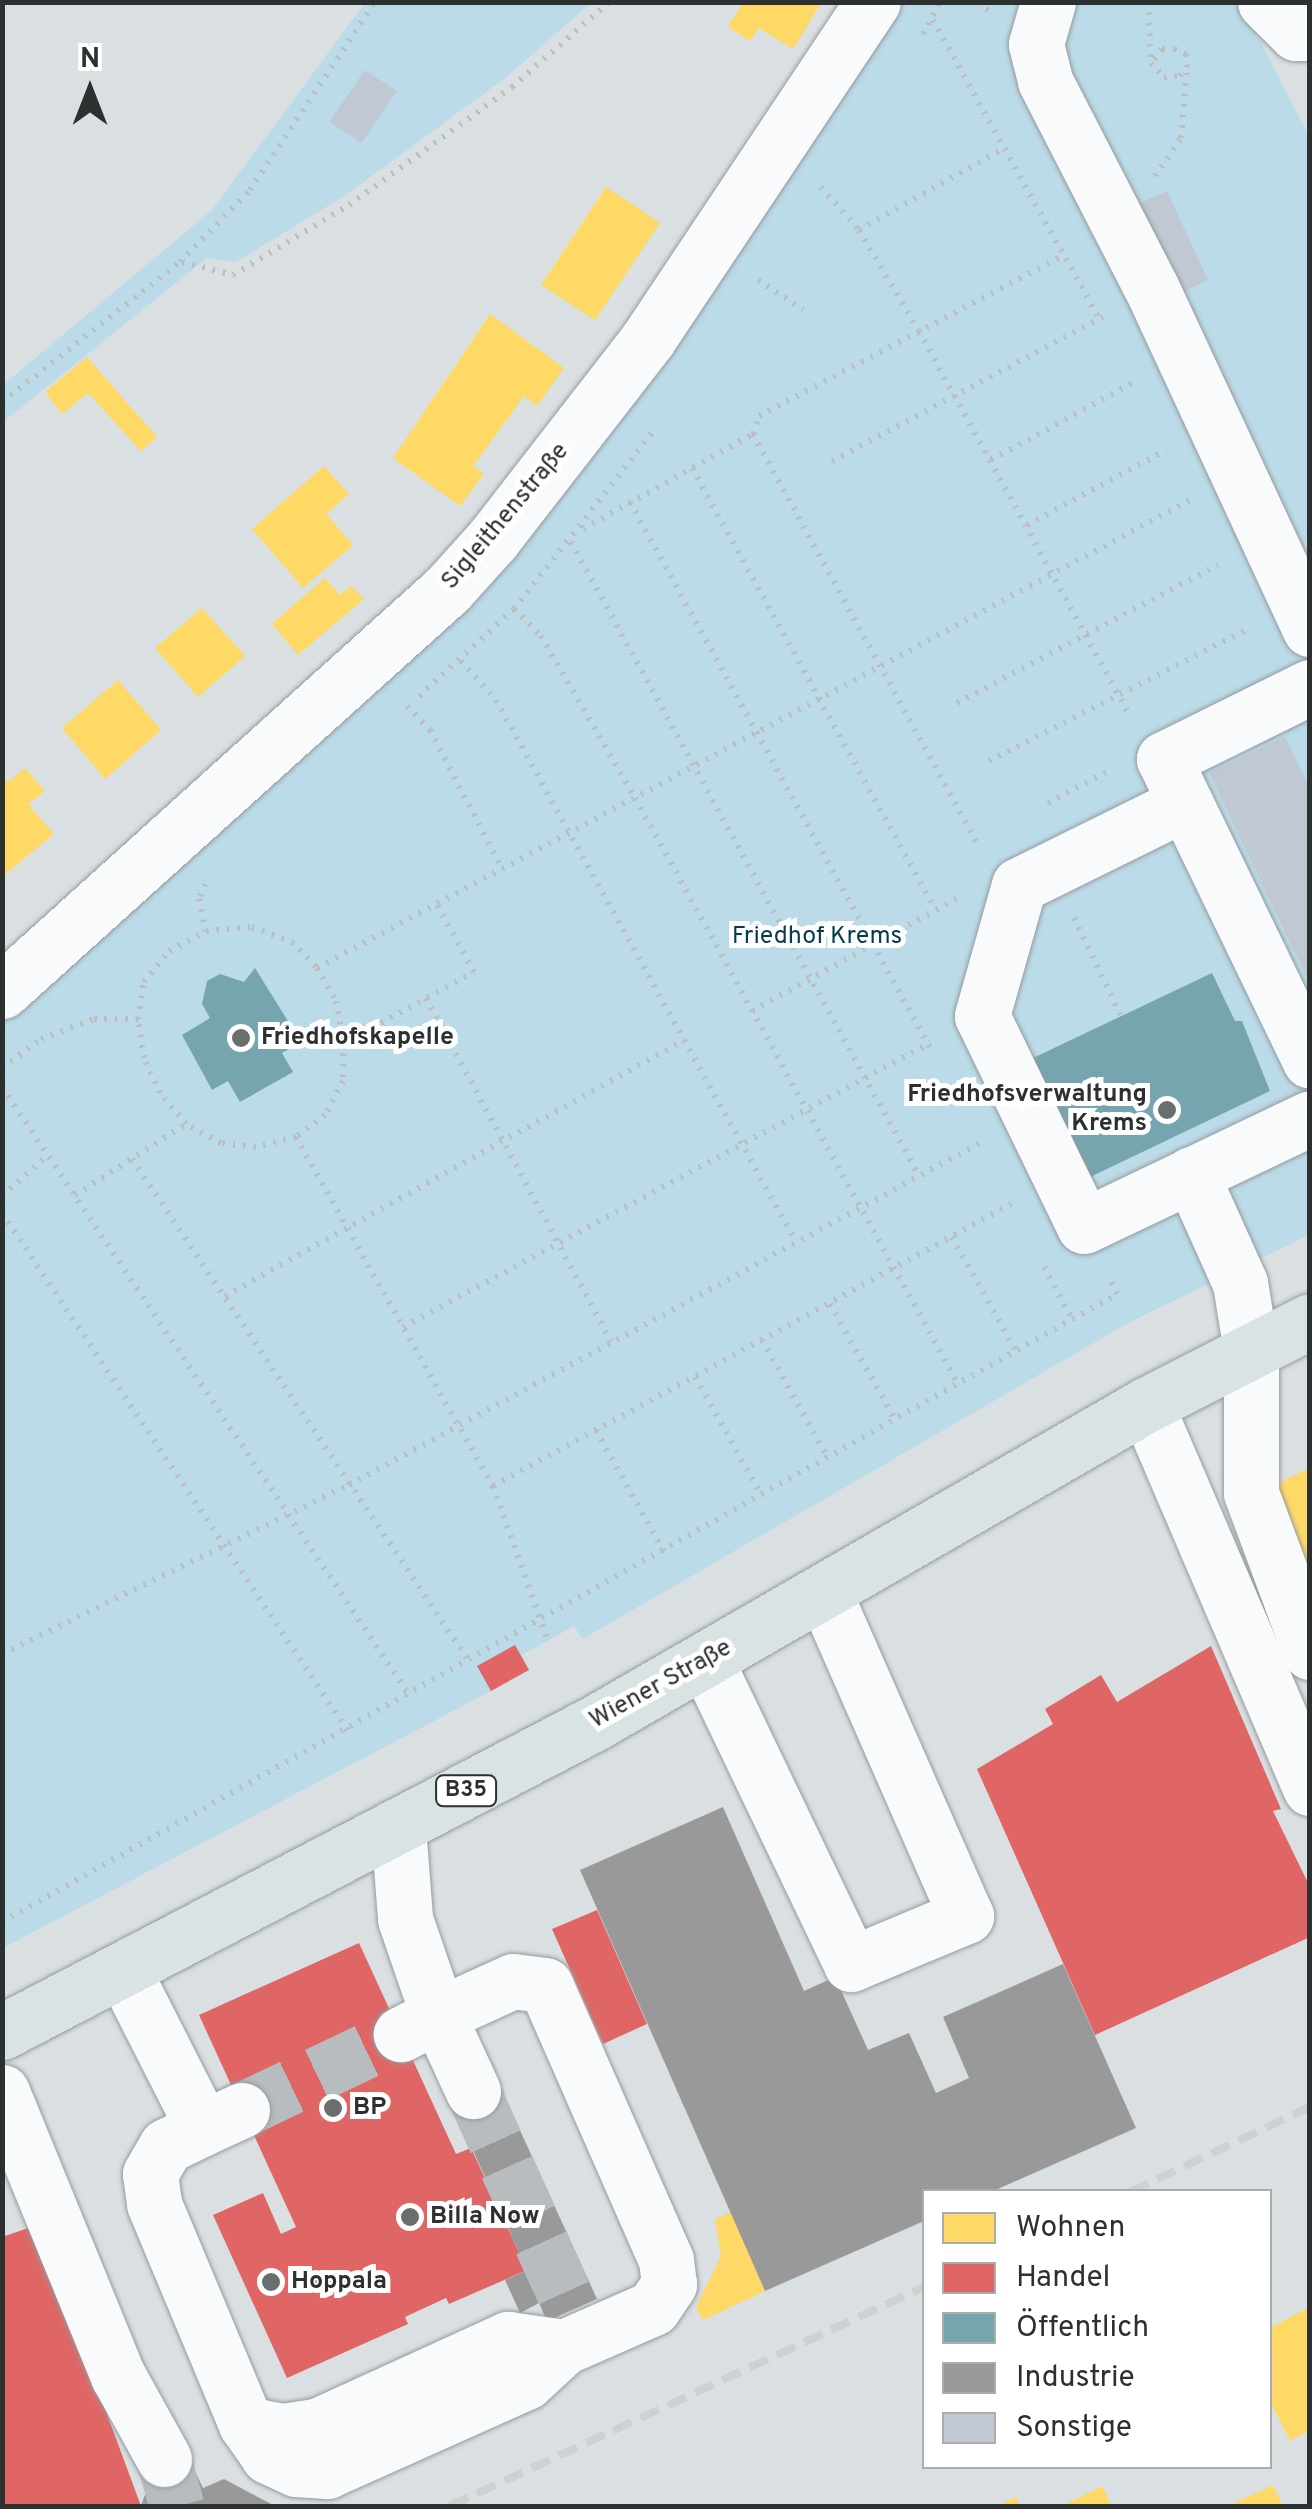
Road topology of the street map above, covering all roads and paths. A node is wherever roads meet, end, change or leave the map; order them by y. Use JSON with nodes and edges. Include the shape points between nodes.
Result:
{"nodes":[{"id":1,"x":376,"y":2,"type":"edge"},
{"id":2,"x":609,"y":2,"type":"edge"},
{"id":3,"x":873,"y":2,"type":"edge"},
{"id":4,"x":1048,"y":2,"type":"edge"},
{"id":5,"x":1148,"y":2,"type":"edge"},
{"id":6,"x":1264,"y":2,"type":"edge"},
{"id":7,"x":1310,"y":33,"type":"edge"},
{"id":8,"x":1152,"y":62,"type":"junction"},
{"id":9,"x":1187,"y":67,"type":"junction"},
{"id":10,"x":1004,"y":148,"type":"dead end"},
{"id":11,"x":821,"y":187,"type":"dead end"},
{"id":12,"x":1105,"y":199,"type":"junction"},
{"id":13,"x":858,"y":230,"type":"junction"},
{"id":14,"x":1064,"y":254,"type":"dead end"},
{"id":15,"x":180,"y":262,"type":"junction"},
{"id":16,"x":758,"y":280,"type":"dead end"},
{"id":17,"x":1152,"y":289,"type":"junction"},
{"id":18,"x":803,"y":310,"type":"dead end"},
{"id":19,"x":920,"y":332,"type":"junction"},
{"id":20,"x":1134,"y":382,"type":"dead end"},
{"id":21,"x":957,"y":397,"type":"junction"},
{"id":22,"x":2,"y":402,"type":"edge"},
{"id":23,"x":753,"y":434,"type":"junction"},
{"id":24,"x":1170,"y":448,"type":"dead end"},
{"id":25,"x":991,"y":460,"type":"junction"},
{"id":26,"x":832,"y":461,"type":"dead end"},
{"id":27,"x":692,"y":468,"type":"junction"},
{"id":28,"x":1198,"y":496,"type":"dead end"},
{"id":29,"x":630,"y":502,"type":"junction"},
{"id":30,"x":1027,"y":525,"type":"junction"},
{"id":31,"x":579,"y":531,"type":"dead end"},
{"id":32,"x":570,"y":542,"type":"dead end"},
{"id":33,"x":1232,"y":557,"type":"dead end"},
{"id":34,"x":1053,"y":574,"type":"junction"},
{"id":35,"x":514,"y":608,"type":"dead end"},
{"id":36,"x":1288,"y":624,"type":"edge"},
{"id":37,"x":1085,"y":633,"type":"junction"},
{"id":38,"x":461,"y":661,"type":"dead end"},
{"id":39,"x":879,"y":667,"type":"junction"},
{"id":40,"x":1310,"y":687,"type":"edge"},
{"id":41,"x":1117,"y":693,"type":"junction"},
{"id":42,"x":820,"y":699,"type":"junction"},
{"id":43,"x":956,"y":703,"type":"dead end"},
{"id":44,"x":407,"y":706,"type":"dead end"},
{"id":45,"x":1133,"y":721,"type":"dead end"},
{"id":46,"x":758,"y":732,"type":"junction"},
{"id":47,"x":990,"y":761,"type":"dead end"},
{"id":48,"x":695,"y":766,"type":"junction"},
{"id":49,"x":1116,"y":767,"type":"dead end"},
{"id":50,"x":635,"y":798,"type":"junction"},
{"id":51,"x":1185,"y":804,"type":"junction"},
{"id":52,"x":1036,"y":810,"type":"dead end"},
{"id":53,"x":570,"y":833,"type":"junction"},
{"id":54,"x":987,"y":860,"type":"dead end"},
{"id":55,"x":502,"y":869,"type":"junction"},
{"id":56,"x":966,"y":893,"type":"dead end"},
{"id":57,"x":437,"y":905,"type":"junction"},
{"id":58,"x":935,"y":910,"type":"junction"},
{"id":59,"x":874,"y":944,"type":"junction"},
{"id":60,"x":317,"y":968,"type":"junction"},
{"id":61,"x":1099,"y":970,"type":"dead end"},
{"id":62,"x":811,"y":978,"type":"junction"},
{"id":63,"x":2,"y":991,"type":"edge"},
{"id":64,"x":426,"y":998,"type":"junction"},
{"id":65,"x":752,"y":1011,"type":"junction"},
{"id":66,"x":982,"y":1016,"type":"junction"},
{"id":67,"x":1121,"y":1016,"type":"dead end"},
{"id":68,"x":138,"y":1019,"type":"junction"},
{"id":69,"x":684,"y":1040,"type":"junction"},
{"id":70,"x":344,"y":1043,"type":"junction"},
{"id":71,"x":1310,"y":1061,"type":"edge"},
{"id":72,"x":2,"y":1068,"type":"edge"},
{"id":73,"x":866,"y":1078,"type":"junction"},
{"id":74,"x":2,"y":1087,"type":"edge"},
{"id":75,"x":805,"y":1111,"type":"junction"},
{"id":76,"x":1310,"y":1118,"type":"edge"},
{"id":77,"x":186,"y":1124,"type":"junction"},
{"id":78,"x":296,"y":1137,"type":"junction"},
{"id":79,"x":980,"y":1143,"type":"dead end"},
{"id":80,"x":505,"y":1144,"type":"junction"},
{"id":81,"x":742,"y":1144,"type":"junction"},
{"id":82,"x":48,"y":1154,"type":"junction"},
{"id":83,"x":132,"y":1159,"type":"junction"},
{"id":84,"x":1191,"y":1174,"type":"junction"},
{"id":85,"x":920,"y":1176,"type":"junction"},
{"id":86,"x":75,"y":1195,"type":"junction"},
{"id":87,"x":2,"y":1196,"type":"edge"},
{"id":88,"x":1012,"y":1204,"type":"dead end"},
{"id":89,"x":858,"y":1208,"type":"junction"},
{"id":90,"x":2,"y":1213,"type":"edge"},
{"id":91,"x":1084,"y":1226,"type":"junction"},
{"id":92,"x":348,"y":1229,"type":"junction"},
{"id":93,"x":952,"y":1237,"type":"junction"},
{"id":94,"x":796,"y":1242,"type":"junction"},
{"id":95,"x":559,"y":1243,"type":"junction"},
{"id":96,"x":893,"y":1270,"type":"junction"},
{"id":97,"x":225,"y":1296,"type":"junction"},
{"id":98,"x":830,"y":1304,"type":"junction"},
{"id":99,"x":1310,"y":1320,"type":"edge"},
{"id":100,"x":402,"y":1326,"type":"junction"},
{"id":101,"x":762,"y":1340,"type":"junction"},
{"id":102,"x":612,"y":1341,"type":"junction"},
{"id":103,"x":1016,"y":1351,"type":"junction"},
{"id":104,"x":1251,"y":1351,"type":"junction"},
{"id":105,"x":696,"y":1377,"type":"junction"},
{"id":106,"x":958,"y":1384,"type":"junction"},
{"id":107,"x":1146,"y":1405,"type":"junction"},
{"id":108,"x":895,"y":1420,"type":"junction"},
{"id":109,"x":458,"y":1425,"type":"junction"},
{"id":110,"x":596,"y":1430,"type":"junction"},
{"id":111,"x":828,"y":1458,"type":"junction"},
{"id":112,"x":349,"y":1485,"type":"junction"},
{"id":113,"x":493,"y":1486,"type":"junction"},
{"id":114,"x":762,"y":1496,"type":"junction"},
{"id":115,"x":288,"y":1515,"type":"junction"},
{"id":116,"x":226,"y":1545,"type":"junction"},
{"id":117,"x":664,"y":1552,"type":"junction"},
{"id":118,"x":824,"y":1593,"type":"junction"},
{"id":119,"x":540,"y":1623,"type":"junction"},
{"id":120,"x":548,"y":1641,"type":"dead end"},
{"id":121,"x":1310,"y":1652,"type":"edge"},
{"id":122,"x":2,"y":1654,"type":"edge"},
{"id":123,"x":706,"y":1661,"type":"junction"},
{"id":124,"x":470,"y":1663,"type":"junction"},
{"id":125,"x":410,"y":1696,"type":"junction"},
{"id":126,"x":348,"y":1731,"type":"junction"},
{"id":127,"x":1310,"y":1788,"type":"edge"},
{"id":128,"x":398,"y":1827,"type":"junction"},
{"id":129,"x":2,"y":1922,"type":"edge"},
{"id":130,"x":123,"y":1970,"type":"junction"},
{"id":131,"x":420,"y":2024,"type":"junction"},
{"id":132,"x":2,"y":2032,"type":"edge"},
{"id":133,"x":473,"y":2091,"type":"tunnel mouth"},
{"id":134,"x":2,"y":2092,"type":"edge"},
{"id":135,"x":164,"y":2459,"type":"tunnel mouth"}],
"edges":[{"from":1,"to":15,"type":"path","via":[[250,190]]},
{"from":2,"to":15,"type":"path","via":[[512,87],[349,205],[233,275]]},
{"from":3,"to":63,"type":"street","name":"Sigleithenstraße","via":[[648,339],[493,539],[448,589]]},
{"from":4,"to":12,"type":"street","via":[[1036,44],[1045,81]]},
{"from":5,"to":8,"type":"path"},
{"from":6,"to":7,"type":"street","via":[[1296,33]]},
{"from":8,"to":9,"type":"path","via":[[1164,77],[1180,76]]},
{"from":8,"to":9,"type":"path","via":[[1162,49],[1174,49],[1186,54]]},
{"from":9,"to":12,"type":"path","via":[[1187,115],[1170,160],[1154,177]]},
{"from":10,"to":13,"type":"path"},
{"from":11,"to":13,"type":"path"},
{"from":12,"to":17,"type":"street"},
{"from":13,"to":19,"type":"path"},
{"from":14,"to":19,"type":"path"},
{"from":15,"to":22,"type":"path"},
{"from":16,"to":18,"type":"path"},
{"from":17,"to":21,"type":"path"},
{"from":17,"to":36,"type":"street"},
{"from":19,"to":21,"type":"path"},
{"from":19,"to":23,"type":"path","via":[[759,416]]},
{"from":20,"to":25,"type":"path"},
{"from":21,"to":25,"type":"path"},
{"from":21,"to":26,"type":"path"},
{"from":23,"to":27,"type":"path"},
{"from":23,"to":39,"type":"path"},
{"from":24,"to":30,"type":"path"},
{"from":25,"to":30,"type":"path"},
{"from":27,"to":29,"type":"path"},
{"from":27,"to":42,"type":"path"},
{"from":28,"to":34,"type":"path"},
{"from":29,"to":31,"type":"path"},
{"from":29,"to":46,"type":"path"},
{"from":30,"to":34,"type":"path"},
{"from":32,"to":48,"type":"path"},
{"from":33,"to":37,"type":"path"},
{"from":34,"to":37,"type":"path"},
{"from":34,"to":39,"type":"path"},
{"from":35,"to":50,"type":"path","via":[[541,636]]},
{"from":36,"to":41,"type":"path"},
{"from":37,"to":41,"type":"path"},
{"from":37,"to":43,"type":"path"},
{"from":38,"to":53,"type":"path","via":[[496,700]]},
{"from":39,"to":42,"type":"path"},
{"from":39,"to":54,"type":"path"},
{"from":40,"to":51,"type":"street","via":[[1164,760]]},
{"from":41,"to":45,"type":"path"},
{"from":41,"to":47,"type":"path"},
{"from":42,"to":46,"type":"path"},
{"from":42,"to":58,"type":"path"},
{"from":44,"to":55,"type":"path","via":[[430,730]]},
{"from":46,"to":48,"type":"path"},
{"from":46,"to":59,"type":"path"},
{"from":48,"to":50,"type":"path"},
{"from":48,"to":62,"type":"path"},
{"from":49,"to":52,"type":"path"},
{"from":50,"to":53,"type":"path"},
{"from":50,"to":65,"type":"path"},
{"from":51,"to":66,"type":"street","via":[[1019,885]]},
{"from":51,"to":71,"type":"street"},
{"from":53,"to":55,"type":"path"},
{"from":53,"to":69,"type":"path"},
{"from":55,"to":57,"type":"path"},
{"from":56,"to":58,"type":"path"},
{"from":57,"to":60,"type":"path"},
{"from":57,"to":64,"type":"path","via":[[474,972]]},
{"from":58,"to":59,"type":"path"},
{"from":59,"to":62,"type":"path"},
{"from":60,"to":68,"type":"path","via":[[292,942],[252,927],[206,932],[169,951],[144,982]]},
{"from":60,"to":70,"type":"path","via":[[336,1001]]},
{"from":61,"to":67,"type":"path"},
{"from":62,"to":65,"type":"path"},
{"from":62,"to":73,"type":"path"},
{"from":64,"to":70,"type":"path"},
{"from":64,"to":80,"type":"path"},
{"from":65,"to":75,"type":"path"},
{"from":66,"to":73,"type":"path"},
{"from":66,"to":91,"type":"street"},
{"from":68,"to":72,"type":"path","via":[[94,1019],[42,1039]]},
{"from":68,"to":77,"type":"path","via":[[144,1058],[160,1093]]},
{"from":69,"to":80,"type":"path"},
{"from":69,"to":81,"type":"path"},
{"from":70,"to":78,"type":"path","via":[[344,1080],[324,1115]]},
{"from":73,"to":75,"type":"path"},
{"from":73,"to":85,"type":"path"},
{"from":74,"to":82,"type":"path"},
{"from":75,"to":81,"type":"path"},
{"from":75,"to":89,"type":"path"},
{"from":76,"to":84,"type":"street"},
{"from":77,"to":78,"type":"path","via":[[221,1143],[256,1147]]},
{"from":77,"to":83,"type":"path"},
{"from":78,"to":92,"type":"path"},
{"from":79,"to":85,"type":"path"},
{"from":80,"to":92,"type":"path"},
{"from":80,"to":95,"type":"path"},
{"from":81,"to":94,"type":"path"},
{"from":81,"to":95,"type":"path"},
{"from":82,"to":86,"type":"path"},
{"from":82,"to":87,"type":"path"},
{"from":83,"to":86,"type":"path"},
{"from":83,"to":97,"type":"path"},
{"from":84,"to":91,"type":"street"},
{"from":84,"to":104,"type":"street","via":[[1240,1283]]},
{"from":85,"to":89,"type":"path"},
{"from":86,"to":115,"type":"path"},
{"from":88,"to":93,"type":"path"},
{"from":89,"to":94,"type":"path"},
{"from":89,"to":96,"type":"path"},
{"from":90,"to":116,"type":"path"},
{"from":91,"to":103,"type":"path","via":[[1117,1294]]},
{"from":92,"to":97,"type":"path"},
{"from":92,"to":100,"type":"path"},
{"from":93,"to":96,"type":"path"},
{"from":93,"to":103,"type":"path"},
{"from":94,"to":102,"type":"path"},
{"from":95,"to":100,"type":"path"},
{"from":95,"to":102,"type":"path"},
{"from":96,"to":98,"type":"path"},
{"from":96,"to":106,"type":"path"},
{"from":97,"to":112,"type":"path"},
{"from":98,"to":101,"type":"path"},
{"from":98,"to":108,"type":"path"},
{"from":99,"to":104,"type":"main road","name":"Wiener Straße","number":"B35"},
{"from":100,"to":109,"type":"path"},
{"from":101,"to":105,"type":"path"},
{"from":101,"to":111,"type":"path"},
{"from":102,"to":109,"type":"path"},
{"from":103,"to":106,"type":"path"},
{"from":104,"to":107,"type":"main road","name":"Wiener Straße","number":"B35"},
{"from":104,"to":121,"type":"street","via":[[1251,1493]]},
{"from":105,"to":110,"type":"path"},
{"from":105,"to":114,"type":"path"},
{"from":106,"to":108,"type":"path"},
{"from":107,"to":118,"type":"main road","name":"Wiener Straße","number":"B35"},
{"from":107,"to":127,"type":"street"},
{"from":108,"to":111,"type":"path"},
{"from":109,"to":112,"type":"path"},
{"from":109,"to":113,"type":"path"},
{"from":110,"to":113,"type":"path"},
{"from":110,"to":117,"type":"path"},
{"from":111,"to":114,"type":"path"},
{"from":112,"to":115,"type":"path"},
{"from":112,"to":124,"type":"path"},
{"from":113,"to":119,"type":"path"},
{"from":114,"to":117,"type":"path"},
{"from":115,"to":116,"type":"path"},
{"from":115,"to":125,"type":"path"},
{"from":116,"to":122,"type":"path"},
{"from":116,"to":126,"type":"path"},
{"from":117,"to":119,"type":"path"},
{"from":118,"to":123,"type":"main road","name":"Wiener Straße","number":"B35"},
{"from":118,"to":123,"type":"street","via":[[966,1916],[851,1964]]},
{"from":119,"to":120,"type":"path"},
{"from":119,"to":124,"type":"path"},
{"from":123,"to":128,"type":"main road","name":"Wiener Straße","number":"B35"},
{"from":124,"to":125,"type":"path"},
{"from":125,"to":126,"type":"path"},
{"from":126,"to":129,"type":"path"},
{"from":128,"to":130,"type":"main road","name":"Wiener Straße","number":"B35"},
{"from":128,"to":131,"type":"street"},
{"from":130,"to":131,"type":"street","via":[[222,2119],[166,2146],[150,2174],[154,2204],[246,2424],[268,2456],[296,2469],[327,2471],[526,2382],[574,2332],[653,2308],[668,2284],[666,2260],[545,1985],[513,1982]]},
{"from":130,"to":132,"type":"main road","name":"Wiener Straße","number":"B35"},
{"from":131,"to":133,"type":"street"},
{"from":134,"to":135,"type":"street","via":[[118,2376]]}]}
